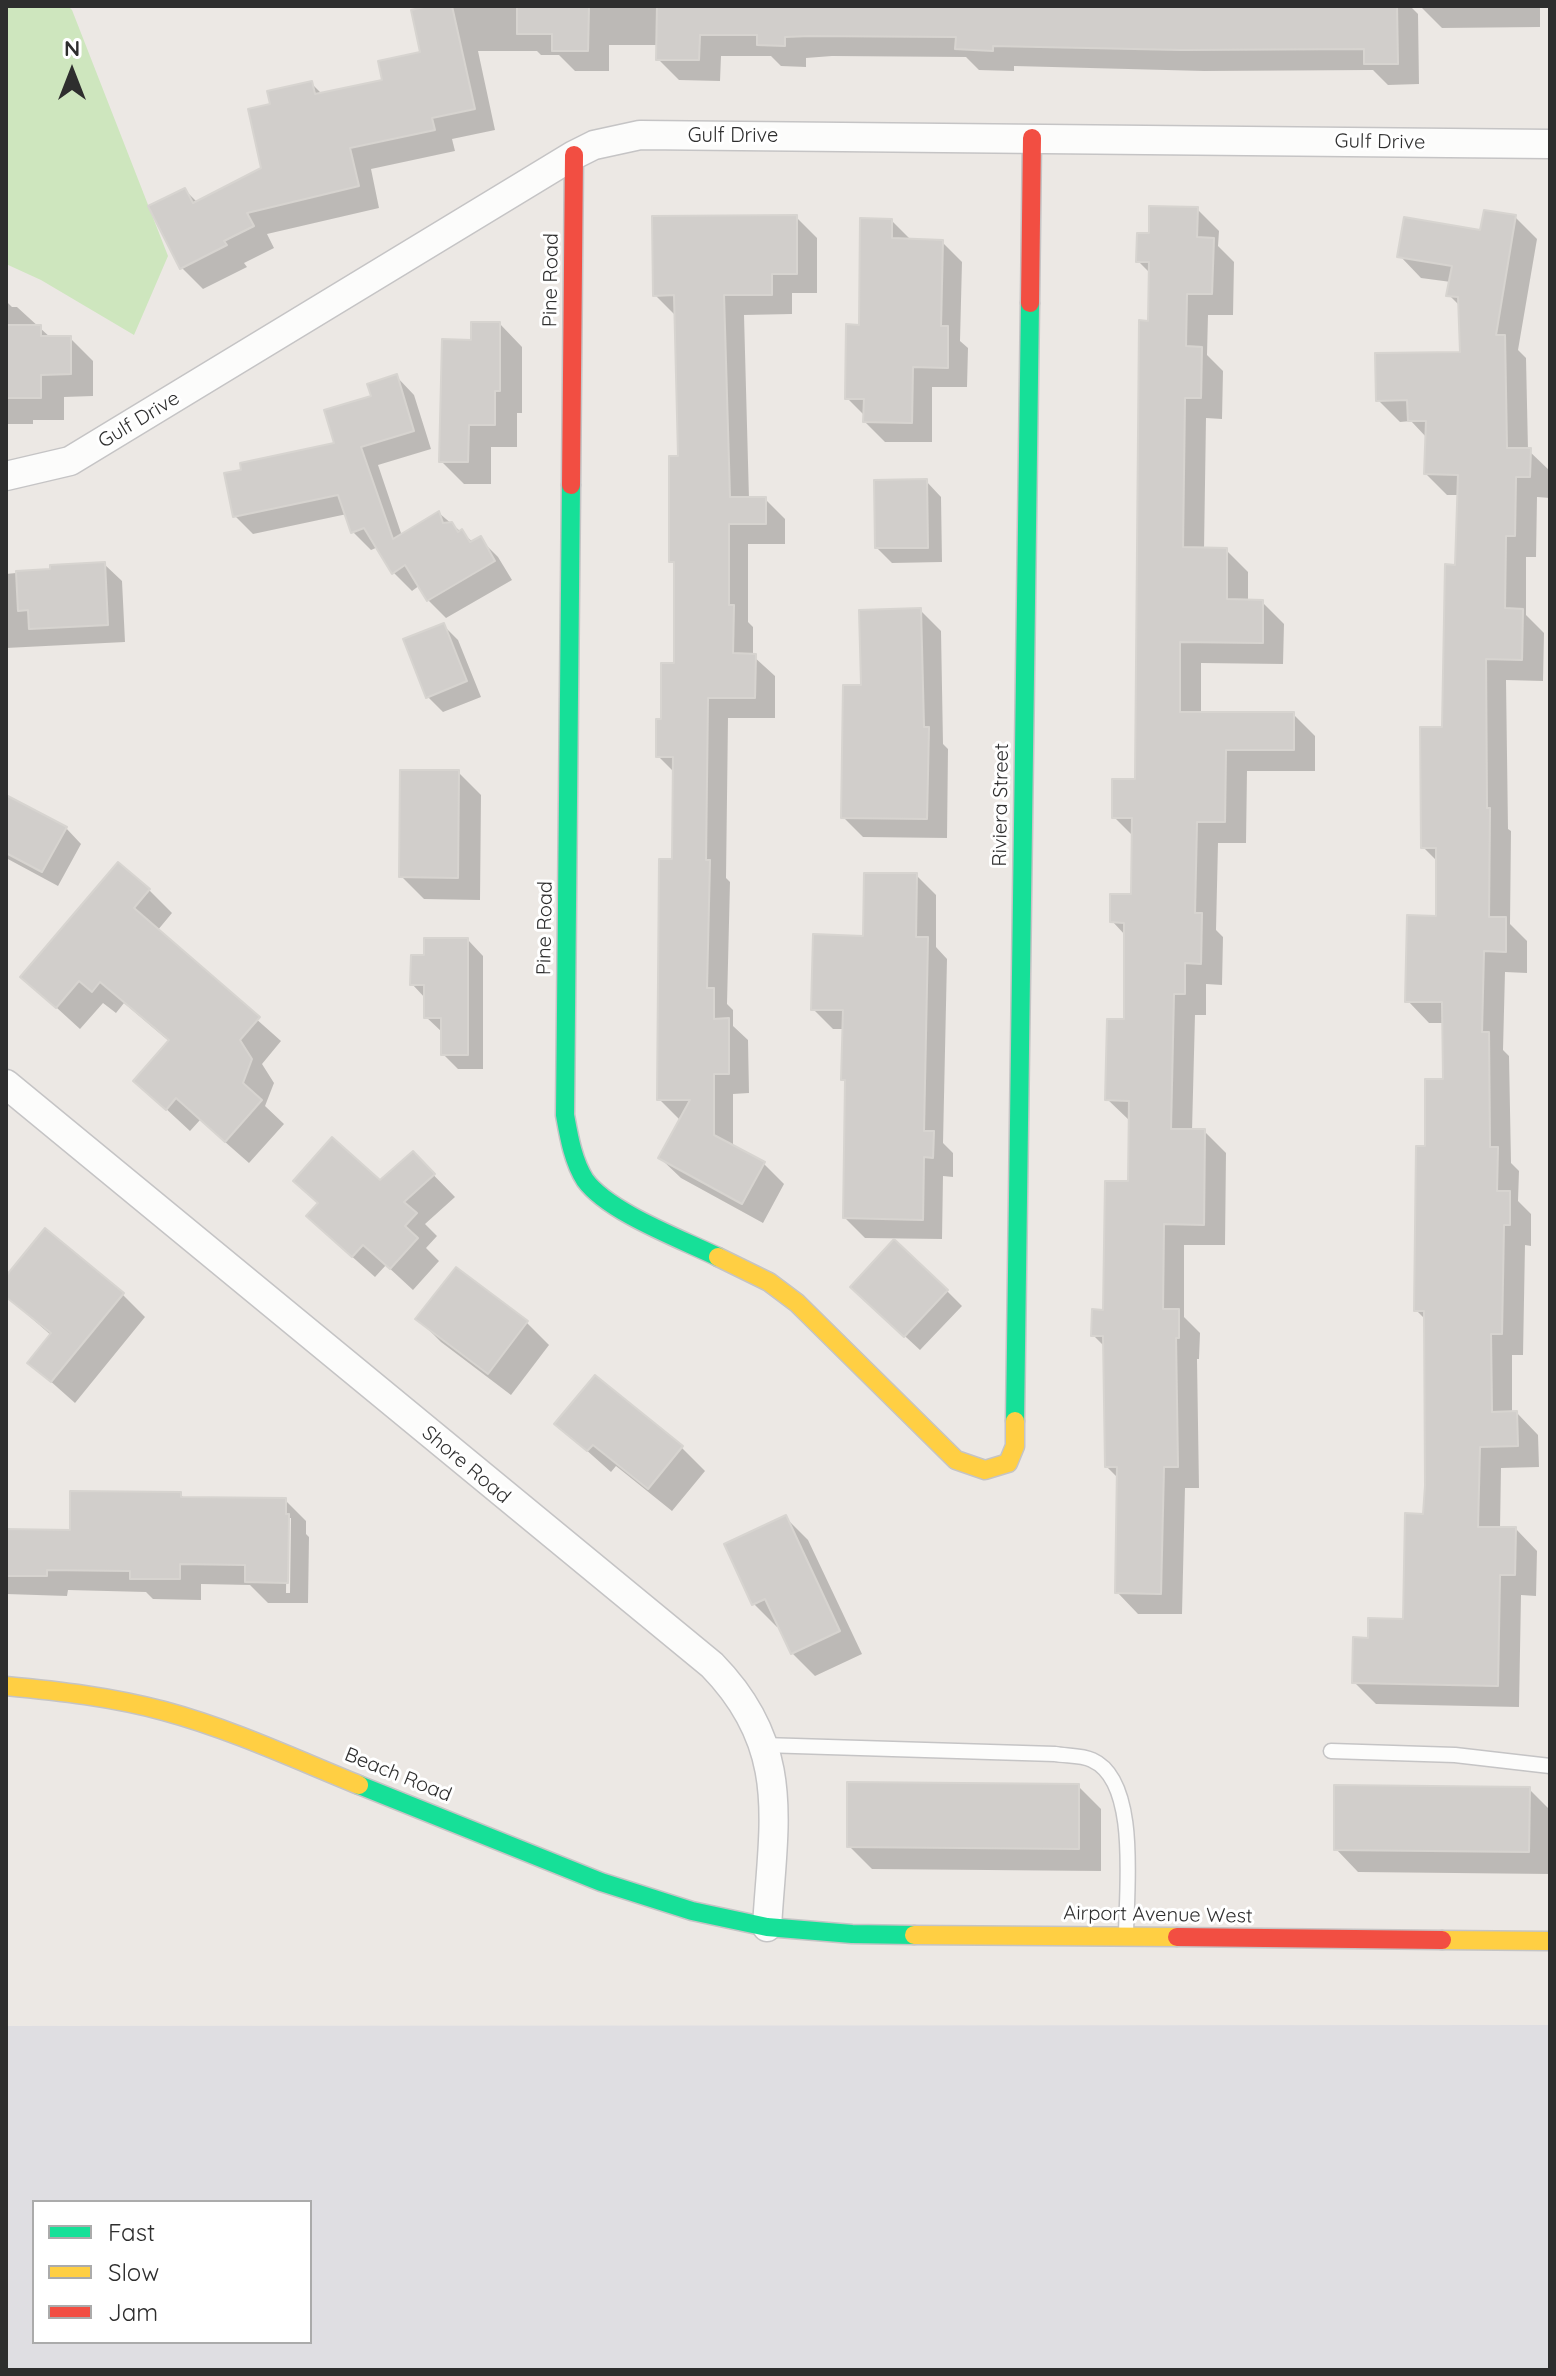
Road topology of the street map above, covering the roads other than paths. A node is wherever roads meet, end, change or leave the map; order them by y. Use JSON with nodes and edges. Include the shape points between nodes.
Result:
{"nodes":[{"id":1,"x":1032,"y":138,"type":"junction"},
{"id":2,"x":1550,"y":144,"type":"edge"},
{"id":3,"x":574,"y":155,"type":"junction"},
{"id":4,"x":6,"y":476,"type":"edge"},
{"id":5,"x":6,"y":1084,"type":"edge"},
{"id":6,"x":1002,"y":1467,"type":"joint"},
{"id":7,"x":6,"y":1686,"type":"edge"},
{"id":8,"x":763,"y":1745,"type":"junction"},
{"id":9,"x":1331,"y":1751,"type":"dead end"},
{"id":10,"x":1550,"y":1766,"type":"edge"},
{"id":11,"x":767,"y":1927,"type":"junction"},
{"id":12,"x":1126,"y":1936,"type":"junction"},
{"id":13,"x":1550,"y":1941,"type":"edge"}],
"edges":[{"from":1,"to":2,"type":"street","name":"Gulf Drive"},
{"from":1,"to":3,"type":"street","name":"Gulf Drive","via":[[640,135]]},
{"from":1,"to":6,"type":"street","name":"Riviera Street","via":[[1015,1446]]},
{"from":3,"to":4,"type":"street","name":"Gulf Drive","via":[[70,461]]},
{"from":3,"to":6,"type":"street","name":"Pine Road","via":[[565,1115],[571,1147],[585,1179],[607,1202],[769,1282],[797,1303],[949,1456],[971,1467]]},
{"from":5,"to":8,"type":"street","name":"Shore Road","via":[[712,1665],[756,1722]]},
{"from":7,"to":11,"type":"street","name":"Beach Road","via":[[73,1692],[165,1711],[282,1751],[601,1882],[692,1911]]},
{"from":8,"to":11,"type":"street","name":"Shore Road","via":[[773,1783]]},
{"from":8,"to":12,"type":"lane","via":[[1091,1759],[1116,1783],[1125,1818]]},
{"from":9,"to":10,"type":"lane","via":[[1455,1755]]},
{"from":11,"to":12,"type":"street","name":"Airport Avenue West","via":[[852,1934]]},
{"from":12,"to":13,"type":"street","name":"Airport Avenue West"}]}
